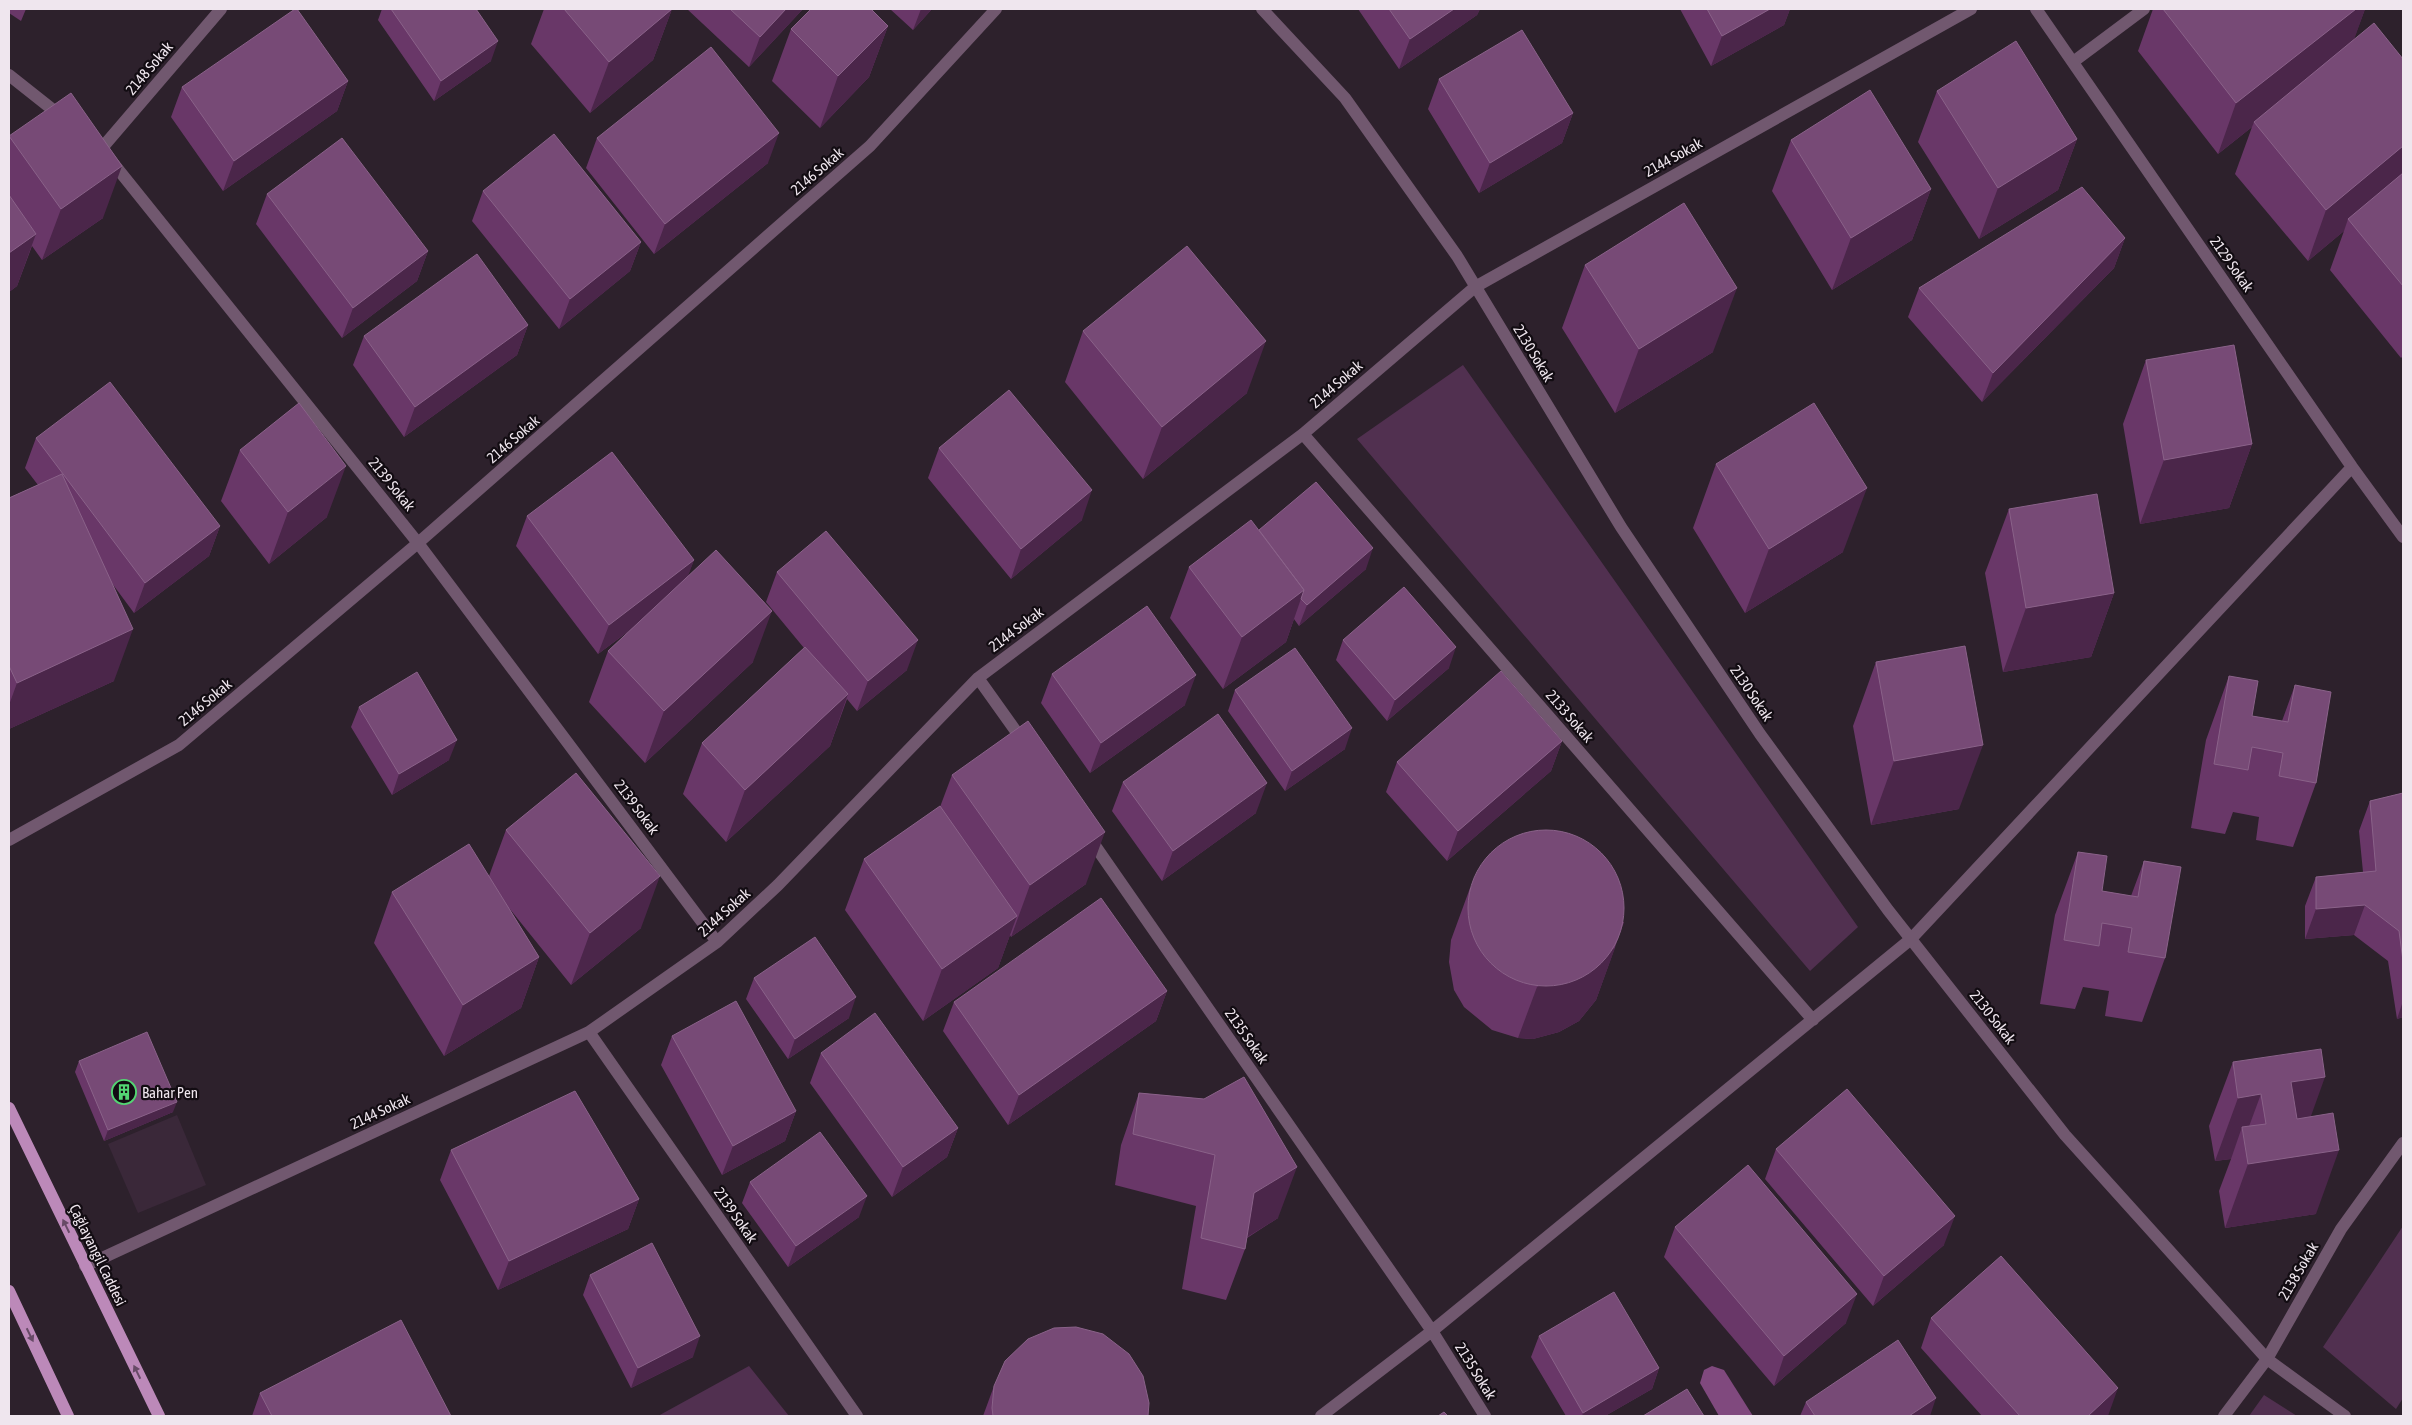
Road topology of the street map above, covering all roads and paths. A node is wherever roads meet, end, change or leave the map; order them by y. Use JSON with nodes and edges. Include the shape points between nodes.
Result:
{"nodes":[{"id":1,"x":220,"y":9,"type":"edge"},
{"id":2,"x":996,"y":9,"type":"edge"},
{"id":3,"x":1262,"y":9,"type":"edge"},
{"id":4,"x":1971,"y":9,"type":"edge"},
{"id":5,"x":2036,"y":9,"type":"edge"},
{"id":6,"x":2144,"y":9,"type":"edge"},
{"id":7,"x":2073,"y":62,"type":"junction"},
{"id":8,"x":9,"y":75,"type":"edge"},
{"id":9,"x":71,"y":124,"type":"edge"},
{"id":10,"x":98,"y":145,"type":"joint"},
{"id":11,"x":1475,"y":287,"type":"junction"},
{"id":12,"x":1303,"y":434,"type":"junction"},
{"id":13,"x":2352,"y":467,"type":"junction"},
{"id":14,"x":2403,"y":537,"type":"edge"},
{"id":15,"x":418,"y":543,"type":"junction"},
{"id":16,"x":978,"y":678,"type":"junction"},
{"id":17,"x":1029,"y":751,"type":"edge"},
{"id":18,"x":1080,"y":825,"type":"edge"},
{"id":19,"x":9,"y":840,"type":"edge"},
{"id":20,"x":1911,"y":940,"type":"junction"},
{"id":21,"x":718,"y":942,"type":"junction"},
{"id":22,"x":1813,"y":1020,"type":"junction"},
{"id":23,"x":589,"y":1032,"type":"junction"},
{"id":24,"x":9,"y":1108,"type":"edge"},
{"id":25,"x":2403,"y":1143,"type":"edge"},
{"id":26,"x":85,"y":1266,"type":"junction"},
{"id":27,"x":9,"y":1291,"type":"edge"},
{"id":28,"x":1432,"y":1331,"type":"junction"},
{"id":29,"x":2268,"y":1359,"type":"junction"},
{"id":30,"x":68,"y":1416,"type":"edge"},
{"id":31,"x":158,"y":1416,"type":"edge"},
{"id":32,"x":857,"y":1416,"type":"edge"},
{"id":33,"x":1321,"y":1416,"type":"edge"},
{"id":34,"x":1486,"y":1416,"type":"edge"},
{"id":35,"x":2224,"y":1416,"type":"edge"},
{"id":36,"x":2345,"y":1416,"type":"edge"}],
"edges":[{"from":1,"to":10,"type":"street","name":"2148 Sokak"},
{"from":2,"to":15,"type":"street","name":"2146 Sokak","via":[[870,146]]},
{"from":3,"to":11,"type":"street","name":"2130 Sokak","via":[[1345,98]]},
{"from":4,"to":11,"type":"street","name":"2144 Sokak"},
{"from":5,"to":7,"type":"street","name":"2129 Sokak"},
{"from":6,"to":7,"type":"street"},
{"from":7,"to":13,"type":"street","name":"2129 Sokak"},
{"from":8,"to":9,"type":"street"},
{"from":10,"to":15,"type":"street","name":"2139 Sokak"},
{"from":11,"to":12,"type":"street","name":"2144 Sokak"},
{"from":11,"to":20,"type":"street","name":"2130 Sokak","via":[[1638,552],[1760,734]]},
{"from":12,"to":16,"type":"street","name":"2144 Sokak"},
{"from":12,"to":22,"type":"street","name":"2133 Sokak"},
{"from":13,"to":14,"type":"street","name":"2129 Sokak"},
{"from":13,"to":20,"type":"street"},
{"from":15,"to":19,"type":"street","name":"2146 Sokak","via":[[179,745]]},
{"from":15,"to":21,"type":"street","name":"2139 Sokak"},
{"from":16,"to":17,"type":"street"},
{"from":16,"to":21,"type":"street","name":"2144 Sokak","via":[[778,885]]},
{"from":18,"to":28,"type":"street","name":"2135 Sokak"},
{"from":20,"to":22,"type":"street"},
{"from":20,"to":29,"type":"street","name":"2130 Sokak","via":[[2065,1135]]},
{"from":21,"to":23,"type":"street","name":"2144 Sokak"},
{"from":22,"to":28,"type":"street"},
{"from":23,"to":26,"type":"street","name":"2144 Sokak"},
{"from":23,"to":32,"type":"street","name":"2139 Sokak"},
{"from":26,"to":24,"type":"main road","name":"Çağlayangil Caddesi","one_way":true},
{"from":25,"to":29,"type":"street","name":"2138 Sokak","via":[[2341,1229]]},
{"from":31,"to":26,"type":"main road","name":"Çağlayangil Caddesi","one_way":true},
{"from":27,"to":30,"type":"main road","one_way":true},
{"from":28,"to":33,"type":"street"},
{"from":28,"to":34,"type":"street","name":"2135 Sokak"},
{"from":29,"to":35,"type":"street","name":"2138 Sokak"},
{"from":29,"to":36,"type":"street","name":"2130 Sokak"}]}
